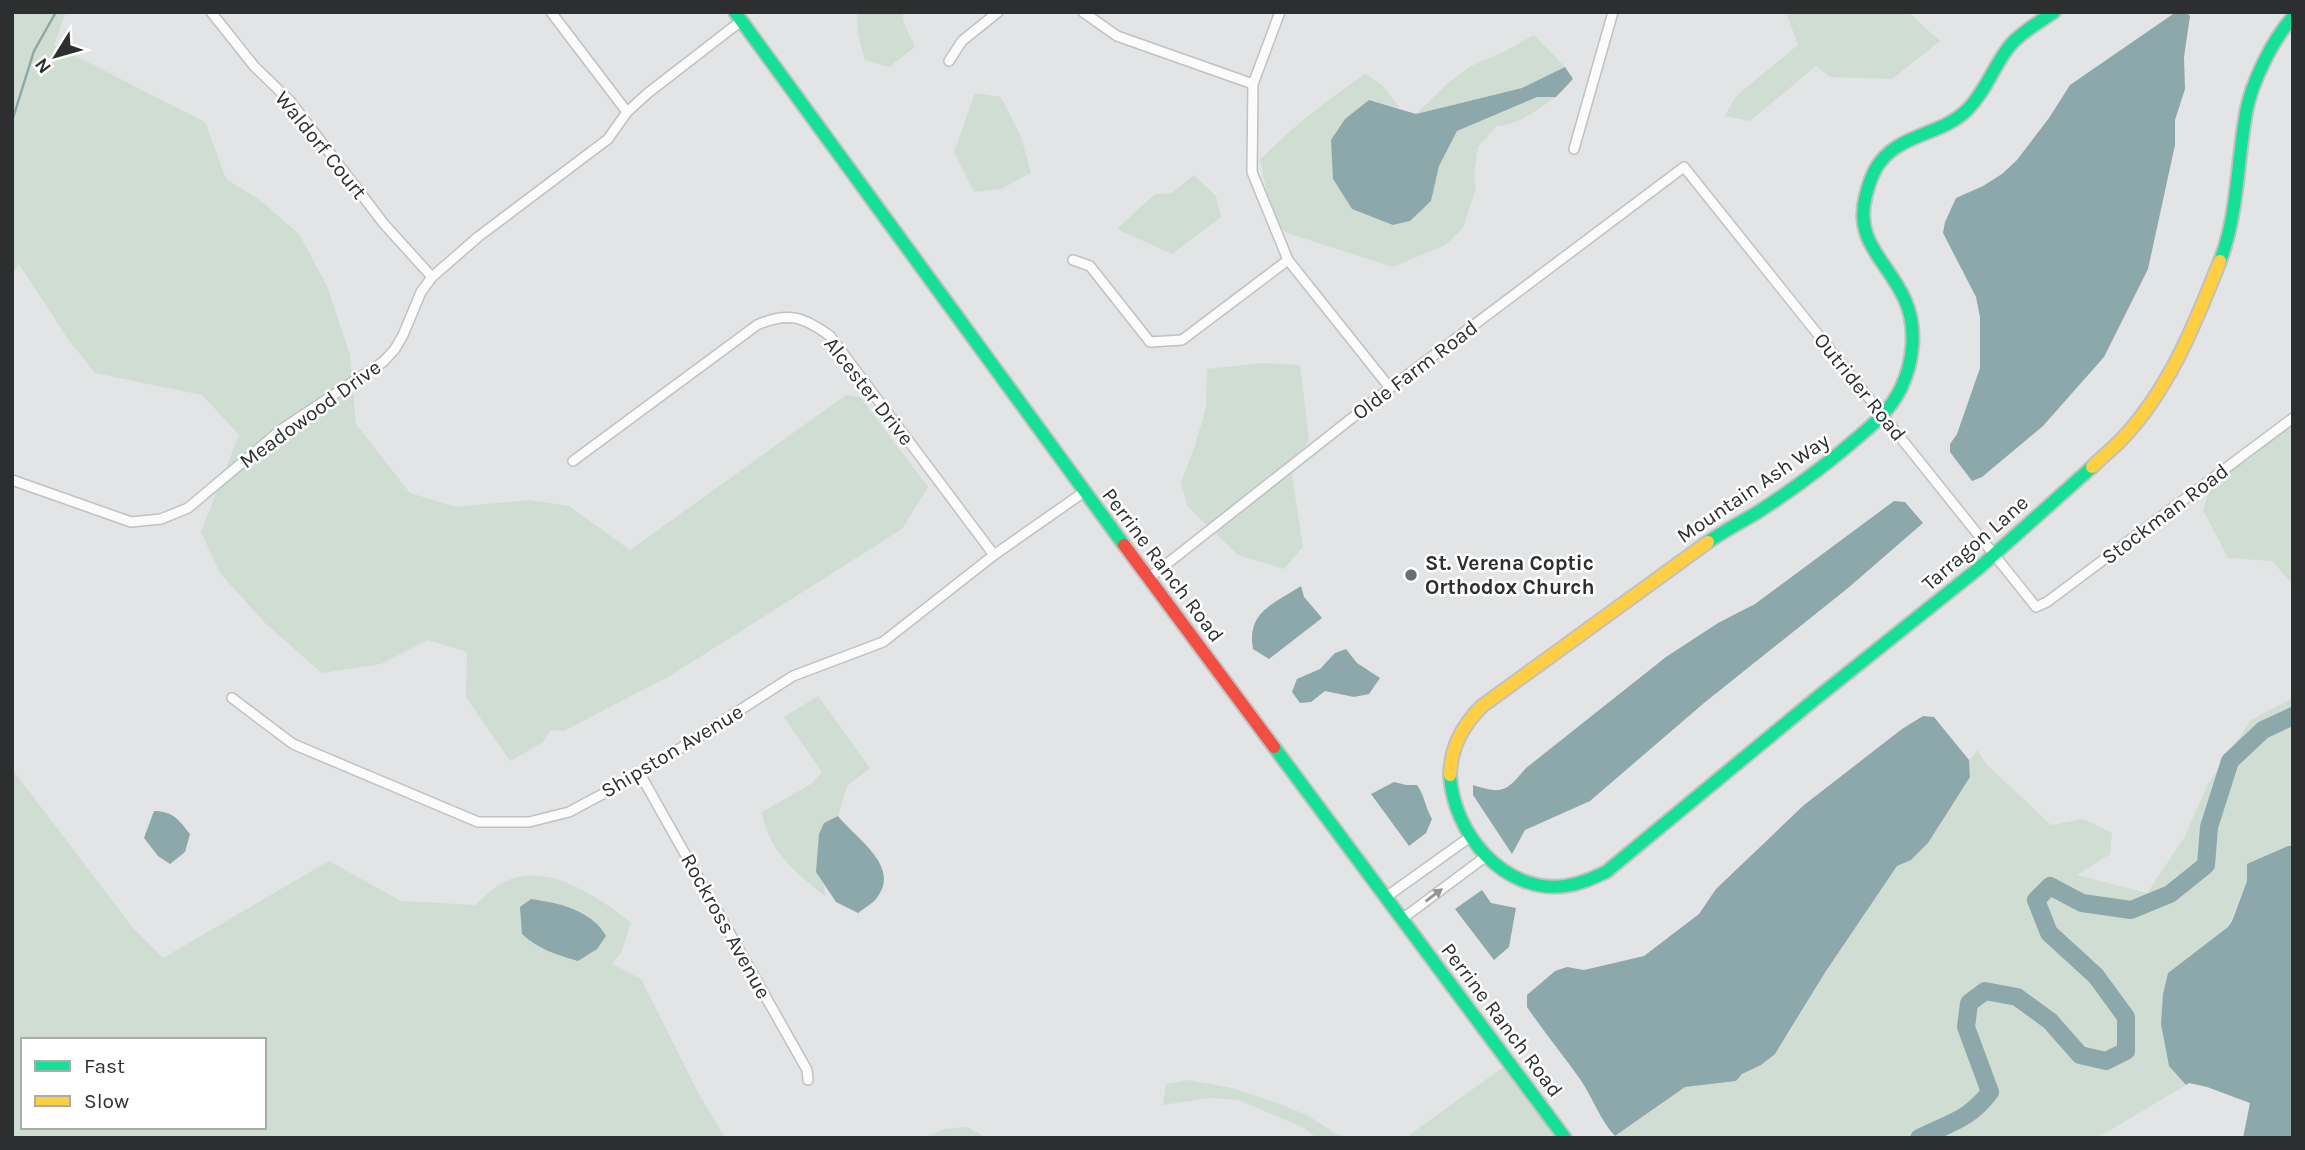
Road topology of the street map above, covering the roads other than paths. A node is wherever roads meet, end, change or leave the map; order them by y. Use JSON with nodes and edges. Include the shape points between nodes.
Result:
{"nodes":[{"id":1,"x":211,"y":12,"type":"edge"},
{"id":2,"x":551,"y":12,"type":"edge"},
{"id":3,"x":998,"y":12,"type":"edge"},
{"id":4,"x":1083,"y":12,"type":"edge"},
{"id":5,"x":1280,"y":12,"type":"edge"},
{"id":6,"x":1613,"y":12,"type":"edge"},
{"id":7,"x":2054,"y":12,"type":"edge"},
{"id":8,"x":738,"y":17,"type":"edge"},
{"id":9,"x":2293,"y":17,"type":"edge"},
{"id":10,"x":949,"y":61,"type":"dead end"},
{"id":11,"x":1253,"y":84,"type":"junction"},
{"id":12,"x":627,"y":112,"type":"junction"},
{"id":13,"x":1574,"y":149,"type":"dead end"},
{"id":14,"x":1684,"y":167,"type":"joint"},
{"id":15,"x":1073,"y":260,"type":"dead end"},
{"id":16,"x":1288,"y":260,"type":"junction"},
{"id":17,"x":432,"y":277,"type":"junction"},
{"id":18,"x":1390,"y":388,"type":"junction"},
{"id":19,"x":1882,"y":415,"type":"junction"},
{"id":20,"x":2293,"y":418,"type":"edge"},
{"id":21,"x":573,"y":461,"type":"dead end"},
{"id":22,"x":12,"y":480,"type":"edge"},
{"id":23,"x":1084,"y":492,"type":"junction"},
{"id":24,"x":994,"y":555,"type":"junction"},
{"id":25,"x":1993,"y":555,"type":"junction"},
{"id":26,"x":1149,"y":578,"type":"junction"},
{"id":27,"x":2036,"y":607,"type":"joint"},
{"id":28,"x":232,"y":698,"type":"dead end"},
{"id":29,"x":640,"y":774,"type":"junction"},
{"id":30,"x":1473,"y":842,"type":"junction"},
{"id":31,"x":1485,"y":856,"type":"junction"},
{"id":32,"x":1386,"y":897,"type":"junction"},
{"id":33,"x":1402,"y":919,"type":"junction"},
{"id":34,"x":807,"y":1080,"type":"dead end"},
{"id":35,"x":1565,"y":1138,"type":"edge"}],
"edges":[{"from":1,"to":17,"type":"street","name":"Waldorf Court","via":[[254,66],[290,101],[384,224]]},
{"from":2,"to":12,"type":"street"},
{"from":3,"to":10,"type":"street","via":[[962,41]]},
{"from":4,"to":11,"type":"street","via":[[1117,36]]},
{"from":5,"to":11,"type":"street"},
{"from":6,"to":13,"type":"street"},
{"from":7,"to":19,"type":"street","name":"Mountain Ash Way","via":[[2010,46],[1982,94],[1958,118],[1901,145],[1881,160],[1869,183],[1862,211],[1867,238],[1900,289],[1912,322],[1912,357],[1894,400]]},
{"from":8,"to":12,"type":"street","name":"Meadowood Drive"},
{"from":8,"to":23,"type":"street","name":"Perrine Ranch Road"},
{"from":9,"to":25,"type":"street","name":"Tarragon Lane","via":[[2261,70],[2246,110],[2224,251],[2164,383],[2121,440]]},
{"from":11,"to":16,"type":"street","via":[[1252,172]]},
{"from":12,"to":17,"type":"street","name":"Meadowood Drive","via":[[608,139]]},
{"from":14,"to":18,"type":"street","name":"Olde Farm Road"},
{"from":14,"to":19,"type":"street","name":"Outrider Road"},
{"from":15,"to":16,"type":"street","via":[[1090,266],[1150,342],[1182,340]]},
{"from":16,"to":18,"type":"street"},
{"from":17,"to":22,"type":"street","name":"Meadowood Drive","via":[[395,349],[383,362],[282,429],[188,508],[161,519],[131,522]]},
{"from":18,"to":26,"type":"street","name":"Olde Farm Road"},
{"from":19,"to":25,"type":"street","name":"Outrider Road"},
{"from":19,"to":30,"type":"street","name":"Mountain Ash Way","via":[[1798,485],[1709,540],[1476,712],[1455,745],[1449,774],[1453,804]]},
{"from":20,"to":27,"type":"street","name":"Stockman Road"},
{"from":21,"to":24,"type":"street","name":"Alcester Drive","via":[[757,325],[793,317],[811,322],[830,337]]},
{"from":23,"to":24,"type":"street","name":"Shipston Avenue"},
{"from":23,"to":26,"type":"street","name":"Perrine Ranch Road"},
{"from":24,"to":29,"type":"street","name":"Shipston Avenue","via":[[883,642],[793,676]]},
{"from":25,"to":27,"type":"street","name":"Outrider Road"},
{"from":25,"to":31,"type":"street","name":"Tarragon Lane","via":[[1606,872],[1569,886],[1544,887],[1517,879]]},
{"from":26,"to":32,"type":"street","name":"Perrine Ranch Road"},
{"from":28,"to":29,"type":"street","name":"Shipston Avenue","via":[[293,744],[478,822],[529,822],[569,812]]},
{"from":29,"to":34,"type":"street","name":"Rockross Avenue","via":[[807,1070]]},
{"from":30,"to":31,"type":"street","name":"Tarragon Lane"},
{"from":30,"to":32,"type":"street"},
{"from":33,"to":31,"type":"street","one_way":true},
{"from":32,"to":33,"type":"street","name":"Perrine Ranch Road"},
{"from":33,"to":35,"type":"street","name":"Perrine Ranch Road"}]}
